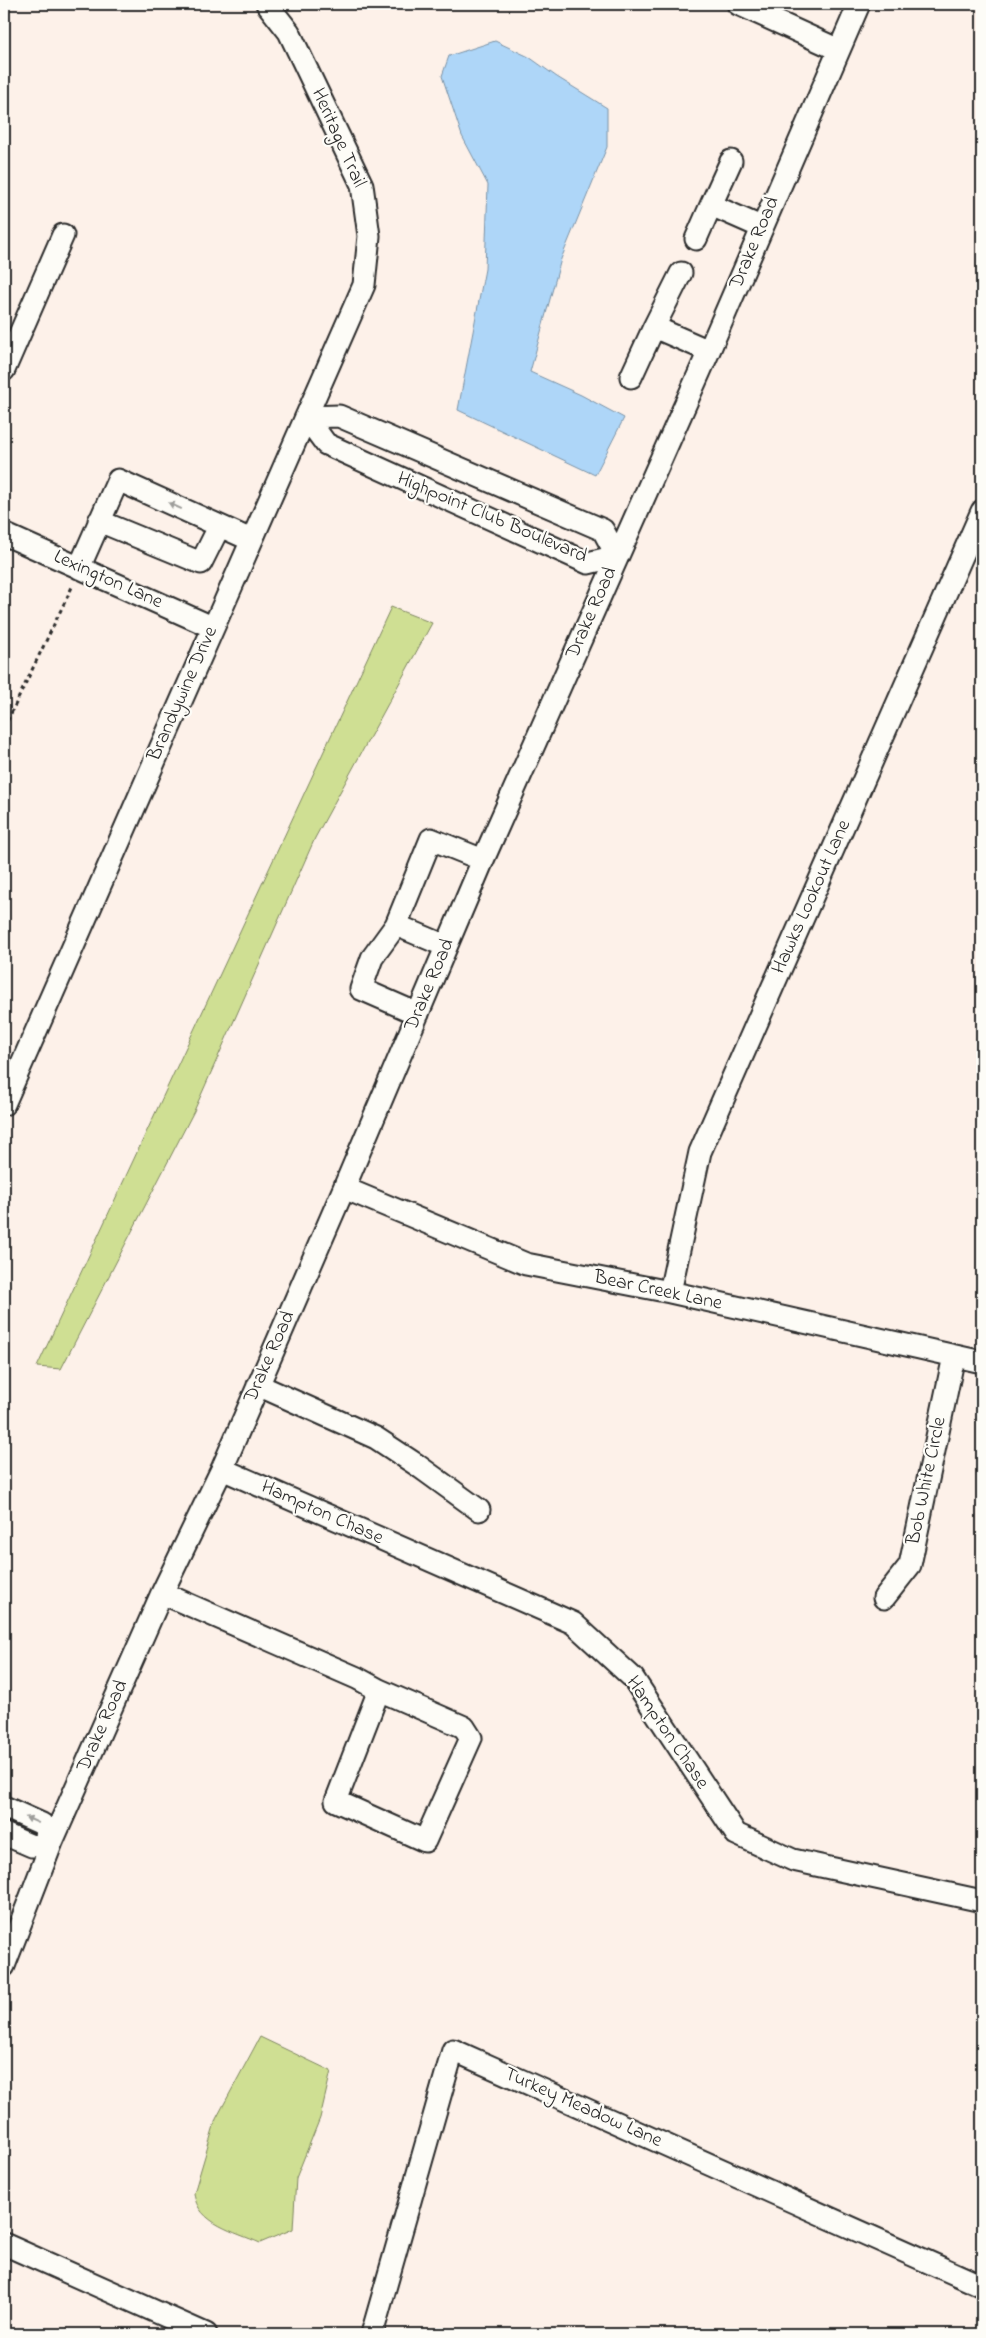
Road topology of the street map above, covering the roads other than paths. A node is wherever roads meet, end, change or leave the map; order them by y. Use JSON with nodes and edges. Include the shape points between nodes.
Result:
{"nodes":[{"id":1,"x":267,"y":4,"type":"edge"},
{"id":2,"x":738,"y":4,"type":"edge"},
{"id":3,"x":859,"y":4,"type":"edge"},
{"id":4,"x":839,"y":50,"type":"junction"},
{"id":5,"x":731,"y":161,"type":"dead end"},
{"id":6,"x":712,"y":205,"type":"junction"},
{"id":7,"x":761,"y":227,"type":"junction"},
{"id":8,"x":63,"y":235,"type":"dead end"},
{"id":9,"x":696,"y":239,"type":"dead end"},
{"id":10,"x":680,"y":273,"type":"dead end"},
{"id":11,"x":364,"y":285,"type":"joint"},
{"id":12,"x":654,"y":328,"type":"junction"},
{"id":13,"x":709,"y":351,"type":"junction"},
{"id":14,"x":4,"y":370,"type":"edge"},
{"id":15,"x":631,"y":377,"type":"dead end"},
{"id":16,"x":306,"y":417,"type":"junction"},
{"id":17,"x":982,"y":511,"type":"edge"},
{"id":18,"x":100,"y":522,"type":"junction"},
{"id":19,"x":219,"y":527,"type":"junction"},
{"id":20,"x":4,"y":534,"type":"edge"},
{"id":21,"x":251,"y":540,"type":"junction"},
{"id":22,"x":617,"y":556,"type":"junction"},
{"id":23,"x":79,"y":568,"type":"junction"},
{"id":24,"x":212,"y":626,"type":"junction"},
{"id":25,"x":483,"y":860,"type":"junction"},
{"id":26,"x":396,"y":925,"type":"junction"},
{"id":27,"x":446,"y":946,"type":"junction"},
{"id":28,"x":418,"y":1014,"type":"junction"},
{"id":29,"x":4,"y":1104,"type":"edge"},
{"id":30,"x":344,"y":1188,"type":"junction"},
{"id":31,"x":670,"y":1292,"type":"junction"},
{"id":32,"x":954,"y":1356,"type":"junction"},
{"id":33,"x":982,"y":1362,"type":"edge"},
{"id":34,"x":258,"y":1385,"type":"junction"},
{"id":35,"x":222,"y":1469,"type":"junction"},
{"id":36,"x":479,"y":1510,"type":"dead end"},
{"id":37,"x":162,"y":1593,"type":"junction"},
{"id":38,"x":884,"y":1598,"type":"dead end"},
{"id":39,"x":379,"y":1690,"type":"junction"},
{"id":40,"x":4,"y":1807,"type":"edge"},
{"id":41,"x":4,"y":1834,"type":"edge"},
{"id":42,"x":52,"y":1842,"type":"junction"},
{"id":43,"x":982,"y":1901,"type":"edge"},
{"id":44,"x":4,"y":1966,"type":"edge"},
{"id":45,"x":4,"y":2244,"type":"edge"},
{"id":46,"x":982,"y":2286,"type":"edge"},
{"id":47,"x":206,"y":2334,"type":"edge"},
{"id":48,"x":372,"y":2334,"type":"edge"}],
"edges":[{"from":1,"to":11,"type":"street","name":"Heritage Trail","via":[[289,32],[362,184],[369,236]]},
{"from":2,"to":4,"type":"street"},
{"from":3,"to":4,"type":"street","name":"Drake Road"},
{"from":4,"to":7,"type":"street","name":"Drake Road"},
{"from":5,"to":6,"type":"street"},
{"from":6,"to":7,"type":"street"},
{"from":6,"to":9,"type":"street"},
{"from":7,"to":13,"type":"street","name":"Drake Road"},
{"from":8,"to":14,"type":"street"},
{"from":10,"to":12,"type":"street"},
{"from":11,"to":16,"type":"street","name":"Brandywine Drive"},
{"from":12,"to":13,"type":"street"},
{"from":12,"to":15,"type":"street"},
{"from":13,"to":22,"type":"street","name":"Drake Road"},
{"from":16,"to":21,"type":"street","name":"Brandywine Drive"},
{"from":16,"to":22,"type":"street","name":"Highpoint Club Boulevard","via":[[339,416],[603,530]]},
{"from":16,"to":22,"type":"street","name":"Highpoint Club Boulevard","via":[[326,444],[588,564]]},
{"from":17,"to":31,"type":"street","name":"Hawks Lookout Lane","via":[[700,1152]]},
{"from":18,"to":19,"type":"street","via":[[201,563]]},
{"from":19,"to":18,"type":"street","one_way":true,"via":[[118,480]]},
{"from":18,"to":23,"type":"street"},
{"from":19,"to":21,"type":"street"},
{"from":20,"to":23,"type":"street","name":"Lexington Lane"},
{"from":21,"to":24,"type":"street","name":"Brandywine Drive"},
{"from":22,"to":25,"type":"street","name":"Drake Road"},
{"from":23,"to":24,"type":"street","name":"Lexington Lane"},
{"from":24,"to":29,"type":"street","name":"Brandywine Drive"},
{"from":25,"to":26,"type":"street","via":[[431,840]]},
{"from":25,"to":27,"type":"street","name":"Drake Road"},
{"from":26,"to":27,"type":"street"},
{"from":26,"to":28,"type":"street","via":[[372,958],[361,989]]},
{"from":27,"to":28,"type":"street","name":"Drake Road"},
{"from":28,"to":30,"type":"street","name":"Drake Road"},
{"from":30,"to":31,"type":"street","name":"Bear Creek Lane","via":[[526,1264]]},
{"from":30,"to":34,"type":"street","name":"Drake Road"},
{"from":31,"to":32,"type":"street","name":"Bear Creek Lane"},
{"from":32,"to":33,"type":"street","name":"Bear Creek Lane"},
{"from":32,"to":38,"type":"street","name":"Bob White Circle","via":[[910,1565]]},
{"from":34,"to":35,"type":"street","name":"Drake Road"},
{"from":34,"to":36,"type":"street","via":[[376,1438]]},
{"from":35,"to":37,"type":"street","name":"Drake Road"},
{"from":35,"to":43,"type":"street","name":"Hampton Chase","via":[[573,1623],[633,1678],[736,1834],[793,1860]]},
{"from":37,"to":39,"type":"street"},
{"from":37,"to":42,"type":"street","name":"Drake Road"},
{"from":39,"to":39,"type":"street","via":[[464,1727],[472,1738],[425,1841],[336,1801]]},
{"from":42,"to":40,"type":"street","one_way":true,"via":[[42,1824]]},
{"from":41,"to":42,"type":"street","via":[[32,1846]]},
{"from":42,"to":44,"type":"street","name":"Drake Road"},
{"from":45,"to":47,"type":"street"},
{"from":46,"to":48,"type":"street","name":"Turkey Meadow Lane","via":[[453,2050]]}]}
